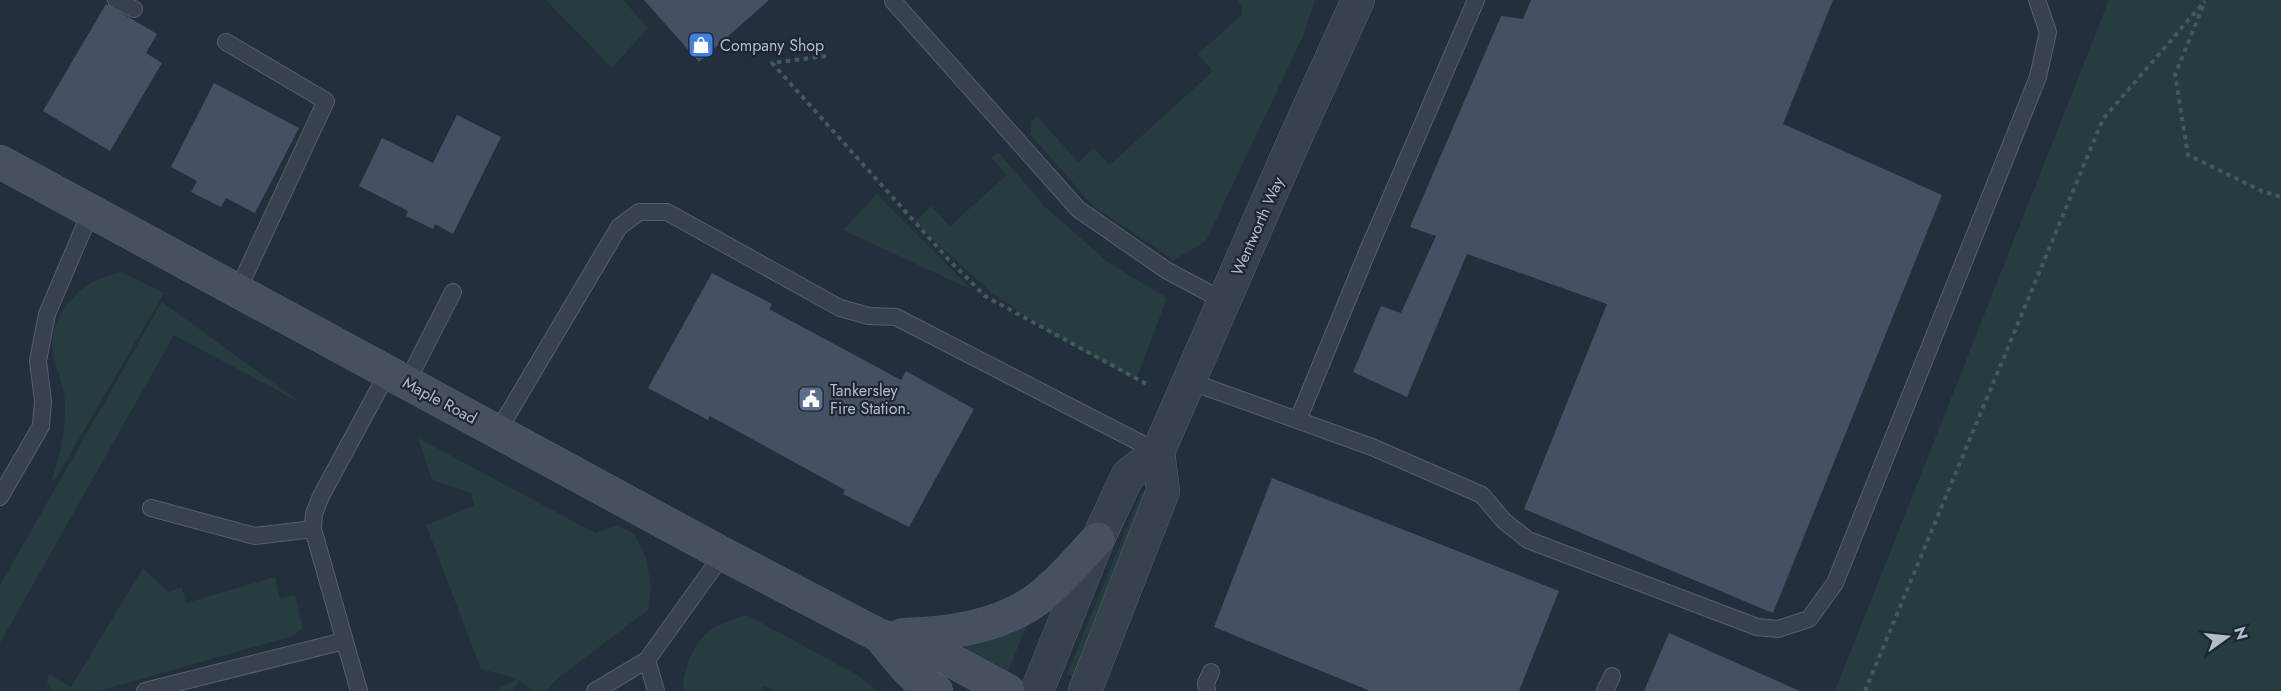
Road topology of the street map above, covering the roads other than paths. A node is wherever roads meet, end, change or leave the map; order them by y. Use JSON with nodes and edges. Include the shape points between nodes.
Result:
{"nodes":[{"id":1,"x":116,"y":0,"type":"edge"},
{"id":2,"x":1358,"y":0,"type":"edge"},
{"id":3,"x":1476,"y":0,"type":"edge"},
{"id":4,"x":2037,"y":0,"type":"edge"},
{"id":5,"x":893,"y":1,"type":"edge"},
{"id":6,"x":134,"y":9,"type":"dead end"},
{"id":7,"x":226,"y":42,"type":"dead end"},
{"id":8,"x":0,"y":162,"type":"edge"},
{"id":9,"x":91,"y":211,"type":"junction"},
{"id":10,"x":237,"y":292,"type":"junction"},
{"id":11,"x":453,"y":292,"type":"dead end"},
{"id":12,"x":1224,"y":301,"type":"junction"},
{"id":13,"x":397,"y":377,"type":"junction"},
{"id":14,"x":1184,"y":393,"type":"junction"},
{"id":15,"x":1298,"y":420,"type":"junction"},
{"id":16,"x":498,"y":431,"type":"junction"},
{"id":17,"x":1158,"y":452,"type":"junction"},
{"id":18,"x":0,"y":497,"type":"edge"},
{"id":19,"x":151,"y":508,"type":"dead end"},
{"id":20,"x":313,"y":529,"type":"junction"},
{"id":21,"x":1098,"y":539,"type":"junction"},
{"id":22,"x":723,"y":554,"type":"junction"},
{"id":23,"x":880,"y":636,"type":"junction"},
{"id":24,"x":344,"y":642,"type":"junction"},
{"id":25,"x":646,"y":660,"type":"junction"},
{"id":26,"x":1211,"y":672,"type":"dead end"},
{"id":27,"x":929,"y":689,"type":"edge"},
{"id":28,"x":145,"y":691,"type":"edge"},
{"id":29,"x":359,"y":691,"type":"edge"},
{"id":30,"x":595,"y":691,"type":"edge"},
{"id":31,"x":656,"y":691,"type":"edge"},
{"id":32,"x":1008,"y":691,"type":"edge"},
{"id":33,"x":1037,"y":691,"type":"edge"},
{"id":34,"x":1084,"y":691,"type":"edge"},
{"id":35,"x":1208,"y":691,"type":"edge"}],
"edges":[{"from":1,"to":6,"type":"lane"},
{"from":2,"to":12,"type":"street","name":"Wentworth Way"},
{"from":3,"to":15,"type":"lane"},
{"from":4,"to":15,"type":"lane","via":[[2048,32],[2038,77],[1835,583],[1809,619],[1778,629],[1757,627],[1528,540],[1504,521],[1482,495]]},
{"from":5,"to":12,"type":"lane","via":[[1078,209],[1166,270]]},
{"from":7,"to":10,"type":"lane","via":[[326,102]]},
{"from":8,"to":9,"type":"street","name":"Maple Road"},
{"from":9,"to":10,"type":"street","name":"Maple Road"},
{"from":9,"to":18,"type":"lane","via":[[47,314],[38,361],[43,401],[41,426]]},
{"from":10,"to":13,"type":"street","name":"Maple Road"},
{"from":11,"to":13,"type":"lane"},
{"from":12,"to":14,"type":"street","name":"Wentworth Way"},
{"from":13,"to":16,"type":"street","name":"Maple Road"},
{"from":13,"to":20,"type":"lane","via":[[321,496]]},
{"from":14,"to":15,"type":"lane"},
{"from":14,"to":17,"type":"street","name":"Wentworth Way"},
{"from":16,"to":17,"type":"lane","via":[[618,227],[639,212],[667,213],[840,308],[869,316],[896,317]]},
{"from":16,"to":22,"type":"street","name":"Maple Road"},
{"from":17,"to":21,"type":"street","name":"Wentworth Way","via":[[1128,475]]},
{"from":17,"to":34,"type":"street","via":[[1163,491]]},
{"from":19,"to":20,"type":"lane","via":[[255,536]]},
{"from":20,"to":24,"type":"lane"},
{"from":21,"to":23,"type":"street","via":[[1061,579],[1037,599],[1005,617],[968,629]]},
{"from":21,"to":33,"type":"street","name":"Wentworth Way"},
{"from":22,"to":23,"type":"street","name":"Maple Road"},
{"from":22,"to":25,"type":"lane"},
{"from":23,"to":27,"type":"street","name":"Maple Road","via":[[909,672]]},
{"from":23,"to":32,"type":"street","name":"Maple Road","via":[[926,647]]},
{"from":24,"to":28,"type":"lane"},
{"from":24,"to":29,"type":"lane"},
{"from":25,"to":30,"type":"lane"},
{"from":25,"to":31,"type":"lane"},
{"from":26,"to":35,"type":"lane","via":[[1206,683]]}]}
